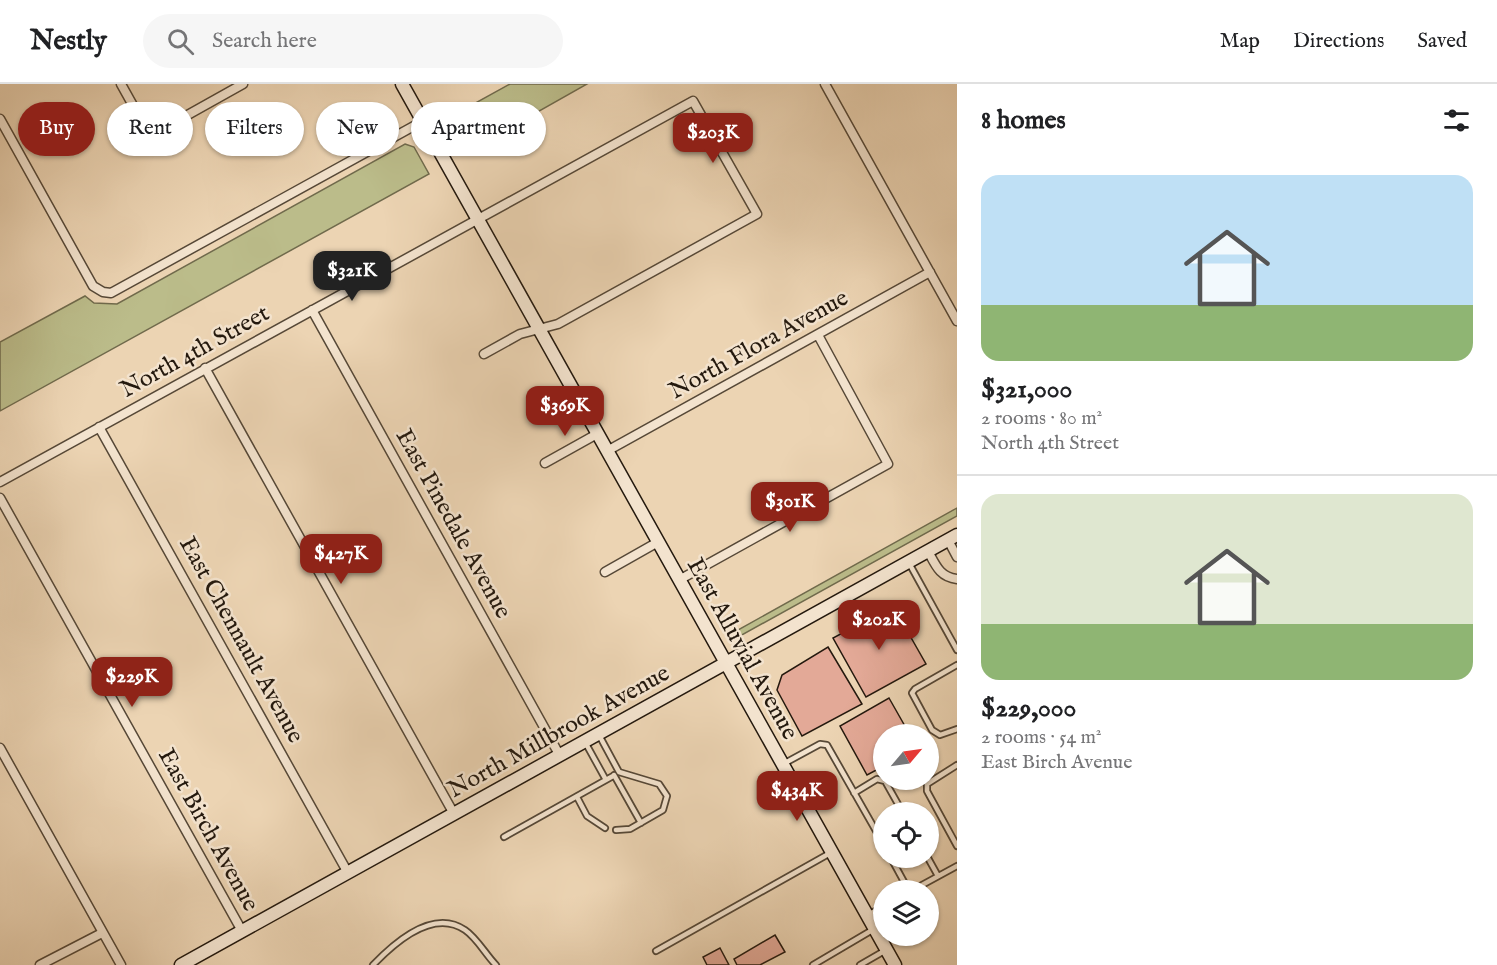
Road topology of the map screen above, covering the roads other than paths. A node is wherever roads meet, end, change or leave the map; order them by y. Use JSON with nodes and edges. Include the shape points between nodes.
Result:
{"nodes":[{"id":1,"x":121,"y":84,"type":"edge"},
{"id":2,"x":243,"y":84,"type":"edge"},
{"id":3,"x":402,"y":84,"type":"edge"},
{"id":4,"x":825,"y":84,"type":"edge"},
{"id":5,"x":412,"y":102,"type":"edge"},
{"id":6,"x":0,"y":119,"type":"edge"},
{"id":7,"x":411,"y":128,"type":"edge"},
{"id":8,"x":442,"y":156,"type":"edge"},
{"id":9,"x":477,"y":219,"type":"junction"},
{"id":10,"x":930,"y":272,"type":"junction"},
{"id":11,"x":312,"y":310,"type":"junction"},
{"id":12,"x":957,"y":321,"type":"edge"},
{"id":13,"x":539,"y":329,"type":"junction"},
{"id":14,"x":818,"y":335,"type":"junction"},
{"id":15,"x":484,"y":354,"type":"dead end"},
{"id":16,"x":205,"y":368,"type":"junction"},
{"id":17,"x":99,"y":427,"type":"junction"},
{"id":18,"x":597,"y":434,"type":"junction"},
{"id":19,"x":607,"y":451,"type":"junction"},
{"id":20,"x":545,"y":463,"type":"dead end"},
{"id":21,"x":0,"y":482,"type":"edge"},
{"id":22,"x":0,"y":498,"type":"edge"},
{"id":23,"x":952,"y":538,"type":"edge"},
{"id":24,"x":658,"y":542,"type":"junction"},
{"id":25,"x":928,"y":551,"type":"junction"},
{"id":26,"x":957,"y":557,"type":"edge"},
{"id":27,"x":909,"y":562,"type":"junction"},
{"id":28,"x":604,"y":572,"type":"dead end"},
{"id":29,"x":957,"y":579,"type":"edge"},
{"id":30,"x":679,"y":580,"type":"junction"},
{"id":31,"x":957,"y":650,"type":"edge"},
{"id":32,"x":725,"y":664,"type":"junction"},
{"id":33,"x":957,"y":665,"type":"edge"},
{"id":34,"x":957,"y":729,"type":"edge"},
{"id":35,"x":598,"y":735,"type":"junction"},
{"id":36,"x":585,"y":742,"type":"junction"},
{"id":37,"x":0,"y":748,"type":"edge"},
{"id":38,"x":560,"y":756,"type":"junction"},
{"id":39,"x":782,"y":764,"type":"junction"},
{"id":40,"x":957,"y":765,"type":"edge"},
{"id":41,"x":619,"y":772,"type":"junction"},
{"id":42,"x":613,"y":776,"type":"junction"},
{"id":43,"x":606,"y":780,"type":"junction"},
{"id":44,"x":854,"y":793,"type":"junction"},
{"id":45,"x":577,"y":797,"type":"junction"},
{"id":46,"x":897,"y":802,"type":"edge"},
{"id":47,"x":454,"y":814,"type":"junction"},
{"id":48,"x":641,"y":823,"type":"junction"},
{"id":49,"x":873,"y":826,"type":"edge"},
{"id":50,"x":605,"y":828,"type":"dead end"},
{"id":51,"x":616,"y":830,"type":"dead end"},
{"id":52,"x":504,"y":837,"type":"dead end"},
{"id":53,"x":957,"y":846,"type":"edge"},
{"id":54,"x":832,"y":852,"type":"junction"},
{"id":55,"x":957,"y":866,"type":"edge"},
{"id":56,"x":934,"y":868,"type":"edge"},
{"id":57,"x":348,"y":873,"type":"junction"},
{"id":58,"x":938,"y":876,"type":"junction"},
{"id":59,"x":931,"y":880,"type":"edge"},
{"id":60,"x":873,"y":912,"type":"edge"},
{"id":61,"x":867,"y":916,"type":"junction"},
{"id":62,"x":873,"y":927,"type":"edge"},
{"id":63,"x":873,"y":930,"type":"edge"},
{"id":64,"x":242,"y":931,"type":"junction"},
{"id":65,"x":102,"y":933,"type":"junction"},
{"id":66,"x":884,"y":946,"type":"edge"},
{"id":67,"x":886,"y":950,"type":"junction"},
{"id":68,"x":656,"y":951,"type":"dead end"},
{"id":69,"x":39,"y":965,"type":"edge"},
{"id":70,"x":121,"y":965,"type":"edge"},
{"id":71,"x":181,"y":965,"type":"edge"},
{"id":72,"x":373,"y":965,"type":"edge"},
{"id":73,"x":496,"y":965,"type":"edge"},
{"id":74,"x":813,"y":965,"type":"edge"},
{"id":75,"x":860,"y":965,"type":"edge"},
{"id":76,"x":895,"y":965,"type":"edge"}],
"edges":[{"from":1,"to":2,"type":"street","via":[[150,136]]},
{"from":3,"to":5,"type":"main road","name":"East Alluvial Avenue"},
{"from":4,"to":10,"type":"street"},
{"from":6,"to":7,"type":"street","via":[[93,286],[103,292],[119,291]]},
{"from":8,"to":9,"type":"main road","name":"East Alluvial Avenue"},
{"from":9,"to":11,"type":"street","name":"North 4th Street"},
{"from":9,"to":13,"type":"main road","name":"East Alluvial Avenue"},
{"from":9,"to":13,"type":"street","name":"North 4th Street","via":[[693,101],[756,214],[558,324]]},
{"from":10,"to":12,"type":"street"},
{"from":10,"to":14,"type":"street","name":"North Flora Avenue"},
{"from":11,"to":16,"type":"street","name":"North 4th Street"},
{"from":11,"to":38,"type":"street","name":"East Pinedale Avenue"},
{"from":13,"to":15,"type":"street","via":[[520,334]]},
{"from":13,"to":18,"type":"main road","name":"East Alluvial Avenue"},
{"from":14,"to":19,"type":"street","name":"North Flora Avenue"},
{"from":14,"to":30,"type":"street","via":[[888,464]]},
{"from":16,"to":17,"type":"street","name":"North 4th Street"},
{"from":16,"to":47,"type":"street"},
{"from":17,"to":21,"type":"street","name":"North 4th Street"},
{"from":17,"to":57,"type":"street","name":"East Chennault Avenue"},
{"from":18,"to":19,"type":"main road","name":"East Alluvial Avenue"},
{"from":18,"to":20,"type":"street"},
{"from":19,"to":24,"type":"main road","name":"East Alluvial Avenue"},
{"from":22,"to":64,"type":"street","name":"East Birch Avenue"},
{"from":23,"to":25,"type":"main road","name":"North Millbrook Avenue"},
{"from":23,"to":26,"type":"street"},
{"from":24,"to":28,"type":"street","name":"East Alluvial Avenue"},
{"from":24,"to":30,"type":"main road","name":"East Alluvial Avenue"},
{"from":25,"to":27,"type":"main road","name":"North Millbrook Avenue"},
{"from":25,"to":29,"type":"street","via":[[939,572]]},
{"from":27,"to":31,"type":"lane"},
{"from":27,"to":32,"type":"main road","name":"North Millbrook Avenue"},
{"from":30,"to":32,"type":"main road","name":"East Alluvial Avenue"},
{"from":32,"to":35,"type":"main road","name":"North Millbrook Avenue"},
{"from":32,"to":39,"type":"main road","name":"East Alluvial Avenue"},
{"from":33,"to":34,"type":"lane","via":[[912,693],[932,730],[940,735]]},
{"from":35,"to":36,"type":"main road","name":"North Millbrook Avenue"},
{"from":35,"to":41,"type":"lane"},
{"from":36,"to":38,"type":"main road","name":"North Millbrook Avenue"},
{"from":36,"to":43,"type":"lane"},
{"from":37,"to":65,"type":"street"},
{"from":38,"to":47,"type":"main road","name":"North Millbrook Avenue"},
{"from":39,"to":44,"type":"lane","via":[[820,744],[827,745]]},
{"from":39,"to":54,"type":"main road","name":"East Alluvial Avenue"},
{"from":40,"to":53,"type":"lane","via":[[932,779],[927,791]]},
{"from":41,"to":42,"type":"lane"},
{"from":41,"to":48,"type":"lane","via":[[659,784],[667,796],[663,810]]},
{"from":42,"to":43,"type":"lane"},
{"from":42,"to":48,"type":"lane"},
{"from":43,"to":45,"type":"lane"},
{"from":44,"to":46,"type":"lane","via":[[877,779],[885,781]]},
{"from":44,"to":49,"type":"lane"},
{"from":45,"to":50,"type":"lane","via":[[587,816]]},
{"from":45,"to":52,"type":"lane"},
{"from":47,"to":57,"type":"main road","name":"North Millbrook Avenue"},
{"from":48,"to":51,"type":"lane"},
{"from":54,"to":61,"type":"main road","name":"East Alluvial Avenue"},
{"from":54,"to":68,"type":"lane"},
{"from":55,"to":58,"type":"lane"},
{"from":56,"to":58,"type":"lane"},
{"from":57,"to":64,"type":"main road","name":"North Millbrook Avenue"},
{"from":58,"to":59,"type":"lane"},
{"from":60,"to":61,"type":"lane"},
{"from":61,"to":62,"type":"main road","name":"East Alluvial Avenue"},
{"from":63,"to":74,"type":"lane"},
{"from":64,"to":71,"type":"main road","name":"North Millbrook Avenue"},
{"from":65,"to":69,"type":"street"},
{"from":65,"to":70,"type":"street"},
{"from":66,"to":67,"type":"main road","name":"East Alluvial Avenue"},
{"from":67,"to":75,"type":"lane"},
{"from":67,"to":76,"type":"main road","name":"East Alluvial Avenue"},
{"from":72,"to":73,"type":"lane","via":[[398,942],[436,923],[452,923],[467,931]]}]}
